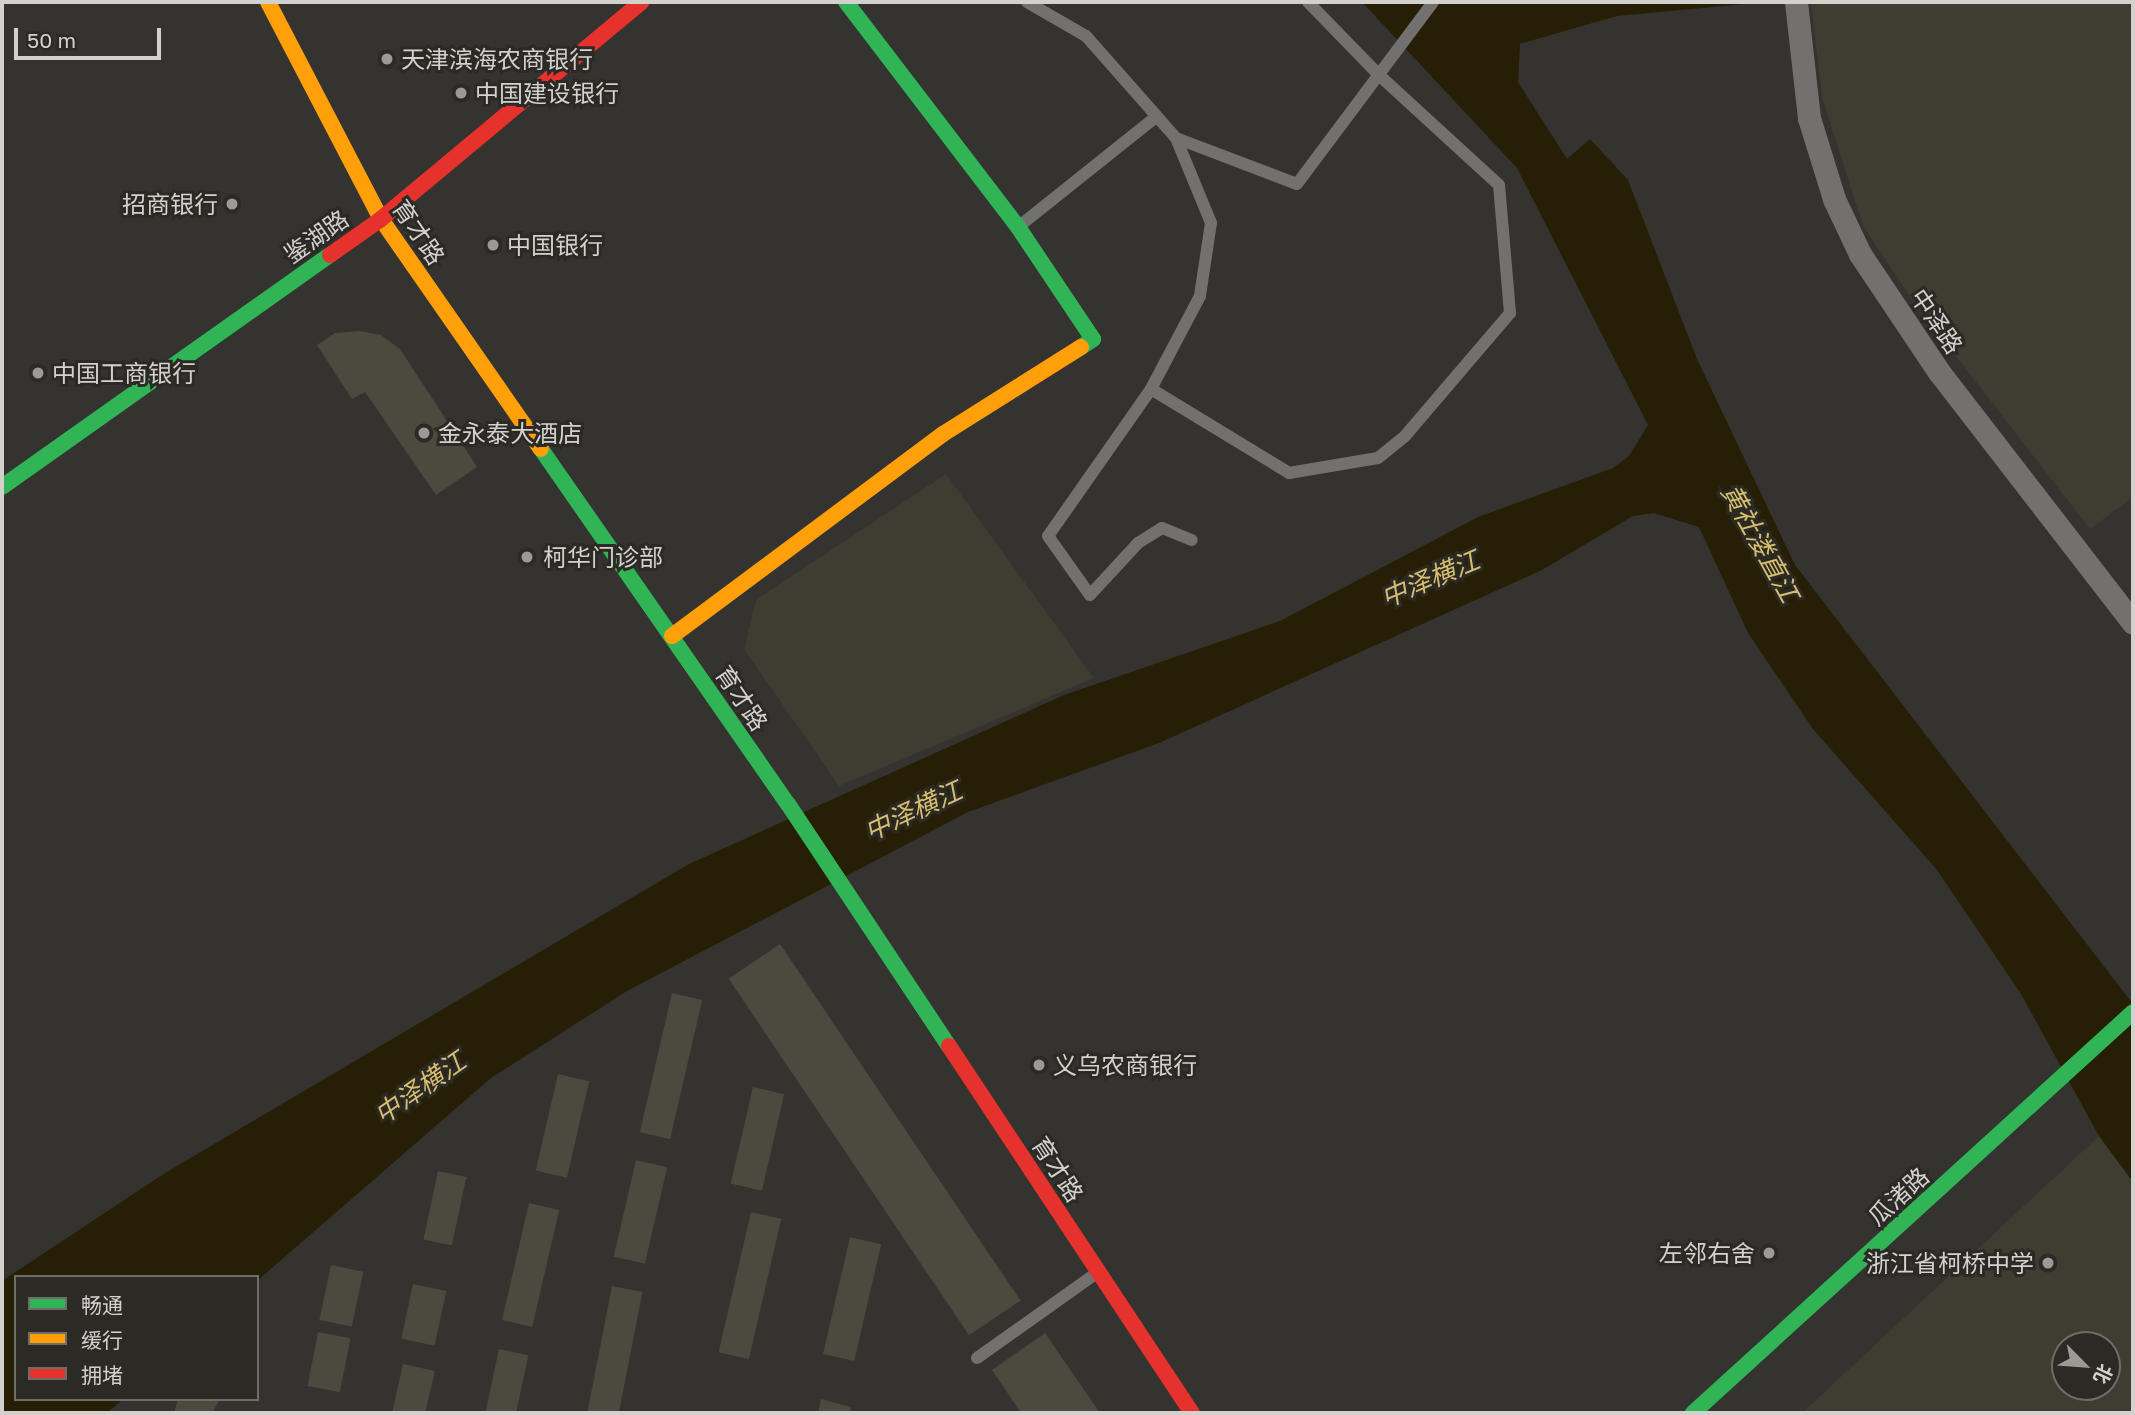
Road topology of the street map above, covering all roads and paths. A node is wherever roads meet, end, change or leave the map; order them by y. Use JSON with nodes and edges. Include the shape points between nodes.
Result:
{"nodes":[{"id":1,"x":268,"y":2,"type":"edge"},
{"id":2,"x":641,"y":2,"type":"edge"},
{"id":3,"x":846,"y":2,"type":"edge"},
{"id":4,"x":1027,"y":2,"type":"edge"},
{"id":5,"x":1308,"y":2,"type":"edge"},
{"id":6,"x":1433,"y":2,"type":"edge"},
{"id":7,"x":1796,"y":3,"type":"edge"},
{"id":8,"x":1378,"y":74,"type":"junction"},
{"id":9,"x":1156,"y":117,"type":"junction"},
{"id":10,"x":1176,"y":138,"type":"junction"},
{"id":11,"x":380,"y":219,"type":"junction"},
{"id":12,"x":1018,"y":227,"type":"junction"},
{"id":13,"x":1152,"y":389,"type":"junction"},
{"id":14,"x":2,"y":487,"type":"edge"},
{"id":15,"x":1192,"y":540,"type":"dead end"},
{"id":16,"x":2133,"y":623,"type":"edge"},
{"id":17,"x":672,"y":636,"type":"junction"},
{"id":18,"x":2133,"y":1012,"type":"edge"},
{"id":19,"x":1098,"y":1272,"type":"junction"},
{"id":20,"x":977,"y":1358,"type":"dead end"},
{"id":21,"x":1192,"y":1413,"type":"edge"},
{"id":22,"x":1693,"y":1413,"type":"edge"}],
"edges":[{"from":1,"to":11,"type":"street","name":"育才路"},
{"from":2,"to":11,"type":"street","name":"鉴湖路"},
{"from":3,"to":12,"type":"street"},
{"from":4,"to":9,"type":"lane","via":[[1086,36]]},
{"from":5,"to":8,"type":"lane"},
{"from":6,"to":8,"type":"lane"},
{"from":7,"to":16,"type":"street","name":"中泽路","via":[[1809,118],[1834,198],[1860,254],[1939,372]]},
{"from":8,"to":10,"type":"lane","via":[[1297,184]]},
{"from":8,"to":13,"type":"lane","via":[[1499,185],[1510,313],[1405,436],[1378,458],[1289,473]]},
{"from":9,"to":10,"type":"lane"},
{"from":9,"to":12,"type":"lane"},
{"from":10,"to":13,"type":"lane","via":[[1211,223],[1200,296]]},
{"from":11,"to":14,"type":"street","name":"鉴湖路"},
{"from":11,"to":17,"type":"street","name":"育才路"},
{"from":12,"to":17,"type":"street","via":[[1093,339],[943,434]]},
{"from":13,"to":15,"type":"lane","via":[[1048,536],[1090,595],[1138,543],[1162,528]]},
{"from":17,"to":19,"type":"street","name":"育才路"},
{"from":18,"to":22,"type":"street","name":"瓜渚路"},
{"from":19,"to":20,"type":"lane"},
{"from":19,"to":21,"type":"street","name":"育才路"}]}
